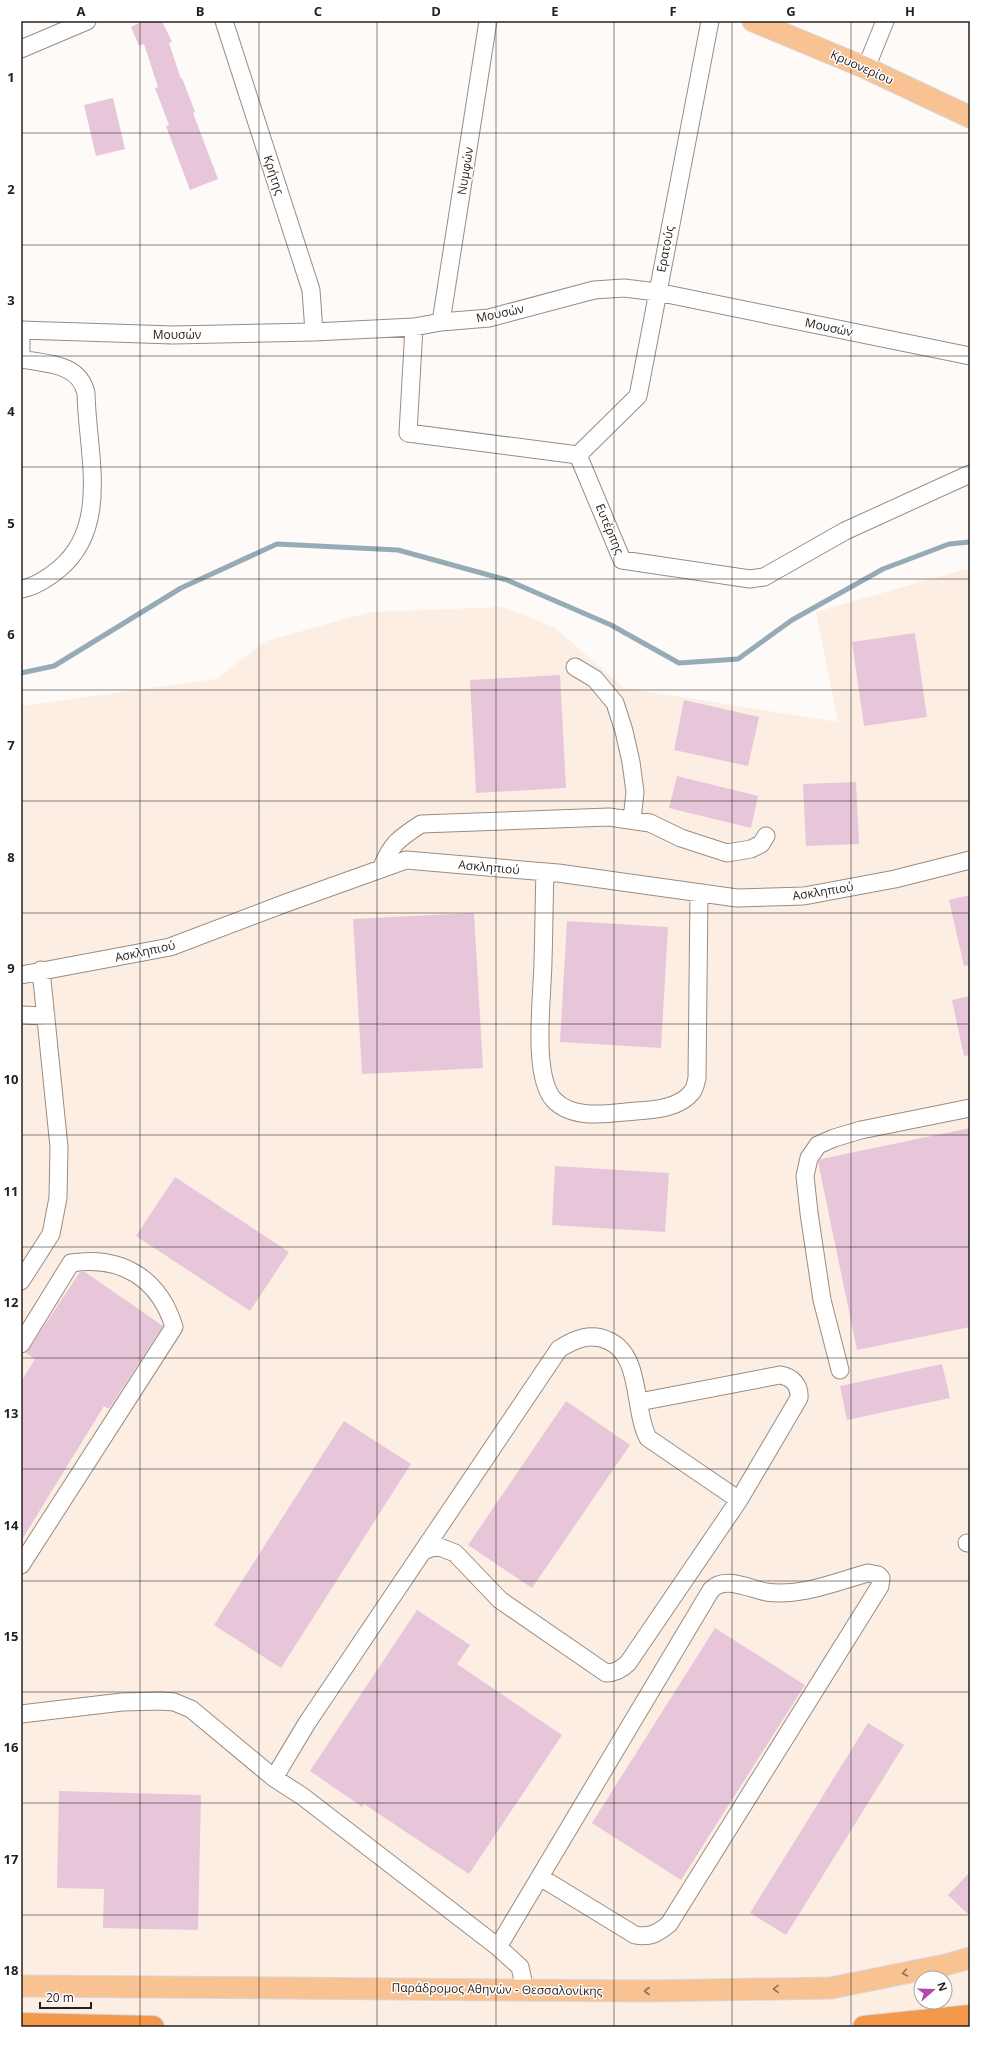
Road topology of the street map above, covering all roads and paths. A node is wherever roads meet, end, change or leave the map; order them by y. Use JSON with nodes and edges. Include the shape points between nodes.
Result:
{"nodes":[{"id":1,"x":87,"y":21,"type":"edge"},
{"id":2,"x":224,"y":21,"type":"edge"},
{"id":3,"x":488,"y":21,"type":"edge"},
{"id":4,"x":710,"y":21,"type":"edge"},
{"id":5,"x":753,"y":21,"type":"edge"},
{"id":6,"x":885,"y":21,"type":"edge"},
{"id":7,"x":21,"y":49,"type":"edge"},
{"id":8,"x":866,"y":68,"type":"junction"},
{"id":9,"x":970,"y":116,"type":"edge"},
{"id":10,"x":657,"y":292,"type":"junction"},
{"id":11,"x":441,"y":322,"type":"junction"},
{"id":12,"x":414,"y":327,"type":"junction"},
{"id":13,"x":21,"y":330,"type":"edge"},
{"id":14,"x":314,"y":332,"type":"junction"},
{"id":15,"x":21,"y":340,"type":"edge"},
{"id":16,"x":970,"y":356,"type":"edge"},
{"id":17,"x":21,"y":359,"type":"edge"},
{"id":18,"x":578,"y":455,"type":"junction"},
{"id":19,"x":970,"y":474,"type":"edge"},
{"id":20,"x":21,"y":589,"type":"edge"},
{"id":21,"x":575,"y":667,"type":"dead end"},
{"id":22,"x":632,"y":820,"type":"junction"},
{"id":23,"x":766,"y":836,"type":"dead end"},
{"id":24,"x":970,"y":860,"type":"edge"},
{"id":25,"x":381,"y":869,"type":"junction"},
{"id":26,"x":545,"y":872,"type":"junction"},
{"id":27,"x":699,"y":893,"type":"junction"},
{"id":28,"x":41,"y":970,"type":"junction"},
{"id":29,"x":21,"y":975,"type":"edge"},
{"id":30,"x":21,"y":1015,"type":"edge"},
{"id":31,"x":46,"y":1016,"type":"junction"},
{"id":32,"x":970,"y":1108,"type":"edge"},
{"id":33,"x":21,"y":1281,"type":"edge"},
{"id":34,"x":21,"y":1344,"type":"edge"},
{"id":35,"x":840,"y":1370,"type":"dead end"},
{"id":36,"x":638,"y":1402,"type":"junction"},
{"id":37,"x":739,"y":1500,"type":"junction"},
{"id":38,"x":423,"y":1551,"type":"junction"},
{"id":39,"x":21,"y":1565,"type":"edge"},
{"id":40,"x":21,"y":1714,"type":"edge"},
{"id":41,"x":274,"y":1778,"type":"junction"},
{"id":42,"x":540,"y":1877,"type":"junction"},
{"id":43,"x":498,"y":1947,"type":"junction"},
{"id":44,"x":970,"y":1958,"type":"edge"},
{"id":45,"x":21,"y":1986,"type":"edge"},
{"id":46,"x":525,"y":1990,"type":"junction"},
{"id":47,"x":970,"y":2016,"type":"edge"},
{"id":48,"x":21,"y":2024,"type":"edge"},
{"id":49,"x":153,"y":2027,"type":"edge"},
{"id":50,"x":864,"y":2027,"type":"edge"}],
"edges":[{"from":1,"to":7,"type":"street"},
{"from":2,"to":14,"type":"street","name":"Κρήτης","via":[[311,290]]},
{"from":3,"to":11,"type":"street","name":"Νυμφών"},
{"from":4,"to":10,"type":"street","name":"Ερατούς"},
{"from":5,"to":8,"type":"main road","name":"Κρυονερίου"},
{"from":6,"to":8,"type":"street"},
{"from":8,"to":9,"type":"main road","name":"Κρυονερίου"},
{"from":10,"to":11,"type":"street","name":"Μουσών","via":[[624,288],[594,290],[489,318]]},
{"from":10,"to":16,"type":"street","name":"Μουσών"},
{"from":10,"to":18,"type":"street","name":"Ερατούς","via":[[638,396]]},
{"from":11,"to":12,"type":"street","name":"Μουσών"},
{"from":12,"to":14,"type":"street","name":"Μουσών"},
{"from":12,"to":18,"type":"street","via":[[408,432]]},
{"from":13,"to":14,"type":"street","name":"Μουσών","via":[[173,335]]},
{"from":15,"to":17,"type":"street"},
{"from":17,"to":20,"type":"street","via":[[67,368],[82,380],[86,393],[93,498],[86,530],[70,558],[52,575]]},
{"from":18,"to":19,"type":"street","name":"Ευτέρπης","via":[[622,560],[750,579],[764,577],[845,530]]},
{"from":21,"to":22,"type":"street","via":[[595,679],[615,703],[631,762],[635,792]]},
{"from":22,"to":23,"type":"street","via":[[650,823],[681,838],[727,853],[752,849],[761,844]]},
{"from":22,"to":25,"type":"street","via":[[609,817],[421,824],[398,839],[387,854]]},
{"from":24,"to":27,"type":"street","name":"Ασκληπιού","via":[[895,879],[804,896],[737,898]]},
{"from":25,"to":26,"type":"street","name":"Ασκληπιού","via":[[406,860]]},
{"from":25,"to":28,"type":"street","name":"Ασκληπιού","via":[[170,947]]},
{"from":26,"to":27,"type":"street","name":"Ασκληπιού"},
{"from":26,"to":27,"type":"street","via":[[540,1013],[541,1066],[554,1100],[565,1108],[579,1113],[606,1114],[662,1108],[682,1101],[693,1092],[697,1078]]},
{"from":28,"to":29,"type":"street","name":"Ασκληπιού"},
{"from":28,"to":31,"type":"street"},
{"from":30,"to":31,"type":"street"},
{"from":31,"to":33,"type":"street","via":[[59,1147],[58,1198],[51,1234]]},
{"from":32,"to":35,"type":"street","via":[[834,1138],[818,1146],[810,1158],[805,1176],[810,1220],[822,1300]]},
{"from":34,"to":39,"type":"street","via":[[71,1262],[110,1262],[123,1266],[146,1281],[164,1301],[174,1327]]},
{"from":36,"to":37,"type":"street","via":[[648,1438]]},
{"from":36,"to":37,"type":"street","via":[[774,1376],[786,1376],[797,1385],[800,1391],[799,1398]]},
{"from":36,"to":38,"type":"street","via":[[629,1363],[623,1352],[613,1343],[602,1338],[579,1338],[559,1348]]},
{"from":37,"to":38,"type":"street","via":[[628,1663],[611,1673],[606,1673],[500,1600],[455,1553],[437,1546]]},
{"from":38,"to":41,"type":"street","via":[[307,1723]]},
{"from":40,"to":41,"type":"street","via":[[122,1702],[174,1702],[191,1709]]},
{"from":41,"to":43,"type":"street","via":[[302,1796]]},
{"from":42,"to":42,"type":"street","via":[[636,1935],[650,1936],[669,1924],[880,1586],[881,1578],[868,1573],[796,1593],[766,1592],[727,1583],[715,1586]]},
{"from":42,"to":43,"type":"street"},
{"from":43,"to":46,"type":"street","via":[[520,1967]]},
{"from":44,"to":46,"type":"main road","name":"Παράδρομος Αθηνών - Θεσσαλονίκης","one_way":true,"via":[[831,1988]]},
{"from":45,"to":46,"type":"main road","name":"Παράδρομος Αθηνών - Θεσσαλονίκης"},
{"from":47,"to":50,"type":"highway"},
{"from":48,"to":49,"type":"highway"}]}
